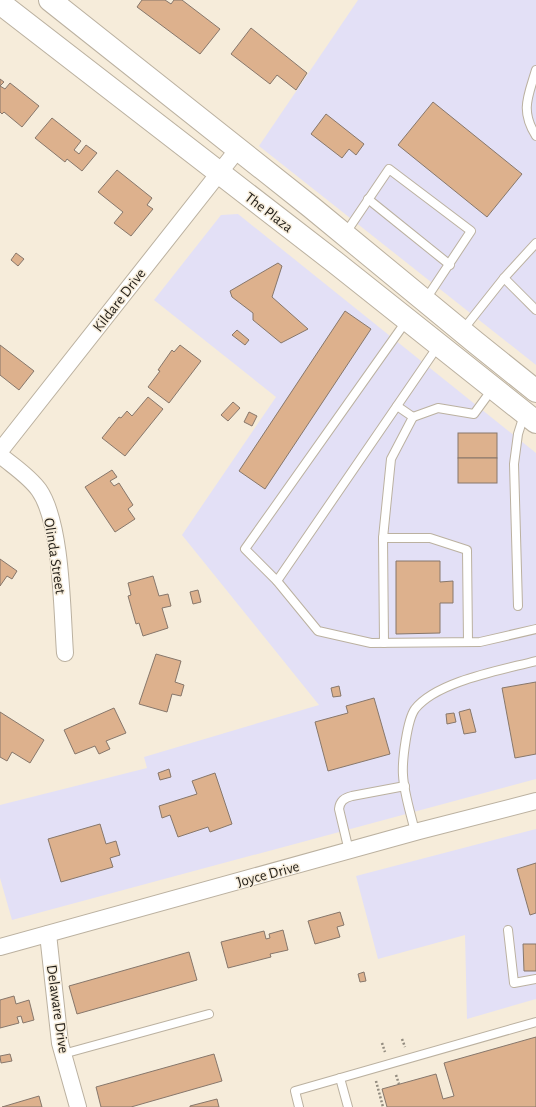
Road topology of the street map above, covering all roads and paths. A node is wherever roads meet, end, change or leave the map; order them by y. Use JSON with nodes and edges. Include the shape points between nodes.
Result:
{"nodes":[{"id":1,"x":50,"y":0,"type":"edge"},
{"id":2,"x":0,"y":3,"type":"edge"},
{"id":3,"x":536,"y":70,"type":"edge"},
{"id":4,"x":536,"y":136,"type":"edge"},
{"id":5,"x":238,"y":149,"type":"junction"},
{"id":6,"x":218,"y":173,"type":"junction"},
{"id":7,"x":368,"y":199,"type":"junction"},
{"id":8,"x":344,"y":235,"type":"junction"},
{"id":9,"x":536,"y":243,"type":"edge"},
{"id":10,"x":450,"y":265,"type":"junction"},
{"id":11,"x":504,"y":278,"type":"junction"},
{"id":12,"x":424,"y":301,"type":"junction"},
{"id":13,"x":536,"y":310,"type":"edge"},
{"id":14,"x":408,"y":320,"type":"junction"},
{"id":15,"x":462,"y":332,"type":"junction"},
{"id":16,"x":439,"y":344,"type":"junction"},
{"id":17,"x":494,"y":388,"type":"junction"},
{"id":18,"x":536,"y":391,"type":"edge"},
{"id":19,"x":397,"y":406,"type":"junction"},
{"id":20,"x":413,"y":417,"type":"junction"},
{"id":21,"x":530,"y":417,"type":"edge"},
{"id":22,"x":0,"y":451,"type":"edge"},
{"id":23,"x":0,"y":455,"type":"edge"},
{"id":24,"x":383,"y":538,"type":"junction"},
{"id":25,"x":277,"y":581,"type":"junction"},
{"id":26,"x":518,"y":606,"type":"dead end"},
{"id":27,"x":536,"y":629,"type":"edge"},
{"id":28,"x":468,"y":642,"type":"junction"},
{"id":29,"x":384,"y":643,"type":"junction"},
{"id":30,"x":66,"y":653,"type":"dead end"},
{"id":31,"x":536,"y":661,"type":"edge"},
{"id":32,"x":405,"y":786,"type":"junction"},
{"id":33,"x":536,"y":802,"type":"edge"},
{"id":34,"x":415,"y":832,"type":"junction"},
{"id":35,"x":349,"y":851,"type":"junction"},
{"id":36,"x":508,"y":930,"type":"dead end"},
{"id":37,"x":48,"y":934,"type":"junction"},
{"id":38,"x":0,"y":948,"type":"edge"},
{"id":39,"x":536,"y":979,"type":"edge"},
{"id":40,"x":209,"y":1014,"type":"dead end"},
{"id":41,"x":536,"y":1022,"type":"edge"},
{"id":42,"x":63,"y":1054,"type":"junction"},
{"id":43,"x":397,"y":1075,"type":"dead end"},
{"id":44,"x":340,"y":1078,"type":"junction"},
{"id":45,"x":376,"y":1081,"type":"dead end"},
{"id":46,"x":399,"y":1084,"type":"dead end"},
{"id":47,"x":78,"y":1107,"type":"edge"},
{"id":48,"x":299,"y":1107,"type":"edge"},
{"id":49,"x":348,"y":1107,"type":"edge"},
{"id":50,"x":383,"y":1107,"type":"edge"}],
"edges":[{"from":1,"to":5,"type":"main road","name":"The Plaza"},
{"from":2,"to":6,"type":"main road","name":"The Plaza"},
{"from":3,"to":4,"type":"lane","via":[[526,107],[529,125]]},
{"from":5,"to":6,"type":"street","name":"Kildare Drive"},
{"from":5,"to":8,"type":"main road","name":"The Plaza"},
{"from":6,"to":14,"type":"main road","name":"The Plaza"},
{"from":6,"to":22,"type":"street","name":"Kildare Drive"},
{"from":7,"to":8,"type":"lane"},
{"from":7,"to":10,"type":"lane"},
{"from":7,"to":10,"type":"lane","via":[[389,169],[471,231]]},
{"from":8,"to":12,"type":"main road","name":"The Plaza"},
{"from":9,"to":11,"type":"lane"},
{"from":10,"to":12,"type":"lane"},
{"from":11,"to":13,"type":"lane"},
{"from":11,"to":15,"type":"lane"},
{"from":12,"to":15,"type":"main road","name":"The Plaza"},
{"from":14,"to":16,"type":"main road","name":"The Plaza"},
{"from":14,"to":25,"type":"lane","via":[[246,549]]},
{"from":15,"to":18,"type":"main road","name":"The Plaza"},
{"from":16,"to":17,"type":"main road","name":"The Plaza"},
{"from":16,"to":19,"type":"lane"},
{"from":17,"to":20,"type":"lane","via":[[474,414],[438,408]]},
{"from":17,"to":21,"type":"main road","name":"The Plaza"},
{"from":19,"to":20,"type":"lane"},
{"from":19,"to":25,"type":"lane"},
{"from":20,"to":24,"type":"lane","via":[[391,459]]},
{"from":21,"to":26,"type":"lane","via":[[518,434],[514,464]]},
{"from":23,"to":30,"type":"street","name":"Olinda Street","via":[[32,482],[46,504],[54,529]]},
{"from":24,"to":28,"type":"lane","via":[[430,538],[467,550]]},
{"from":24,"to":29,"type":"lane"},
{"from":25,"to":29,"type":"lane","via":[[318,632],[371,643]]},
{"from":27,"to":28,"type":"lane","via":[[480,642]]},
{"from":28,"to":29,"type":"lane"},
{"from":31,"to":32,"type":"lane","via":[[464,680],[439,691],[415,710],[406,736],[403,776]]},
{"from":32,"to":34,"type":"lane"},
{"from":32,"to":35,"type":"lane","via":[[352,796],[340,803],[339,810]]},
{"from":33,"to":34,"type":"street","name":"Joyce Drive"},
{"from":34,"to":35,"type":"street","name":"Joyce Drive"},
{"from":35,"to":37,"type":"street","name":"Joyce Drive"},
{"from":36,"to":39,"type":"lane","via":[[514,983]]},
{"from":37,"to":38,"type":"street","name":"Joyce Drive"},
{"from":37,"to":42,"type":"street","name":"Delaware Drive"},
{"from":40,"to":42,"type":"lane"},
{"from":41,"to":44,"type":"lane"},
{"from":42,"to":47,"type":"street","name":"Delaware Drive"},
{"from":43,"to":46,"type":"path"},
{"from":44,"to":48,"type":"lane","via":[[295,1091]]},
{"from":44,"to":49,"type":"lane"},
{"from":45,"to":50,"type":"path"}]}
